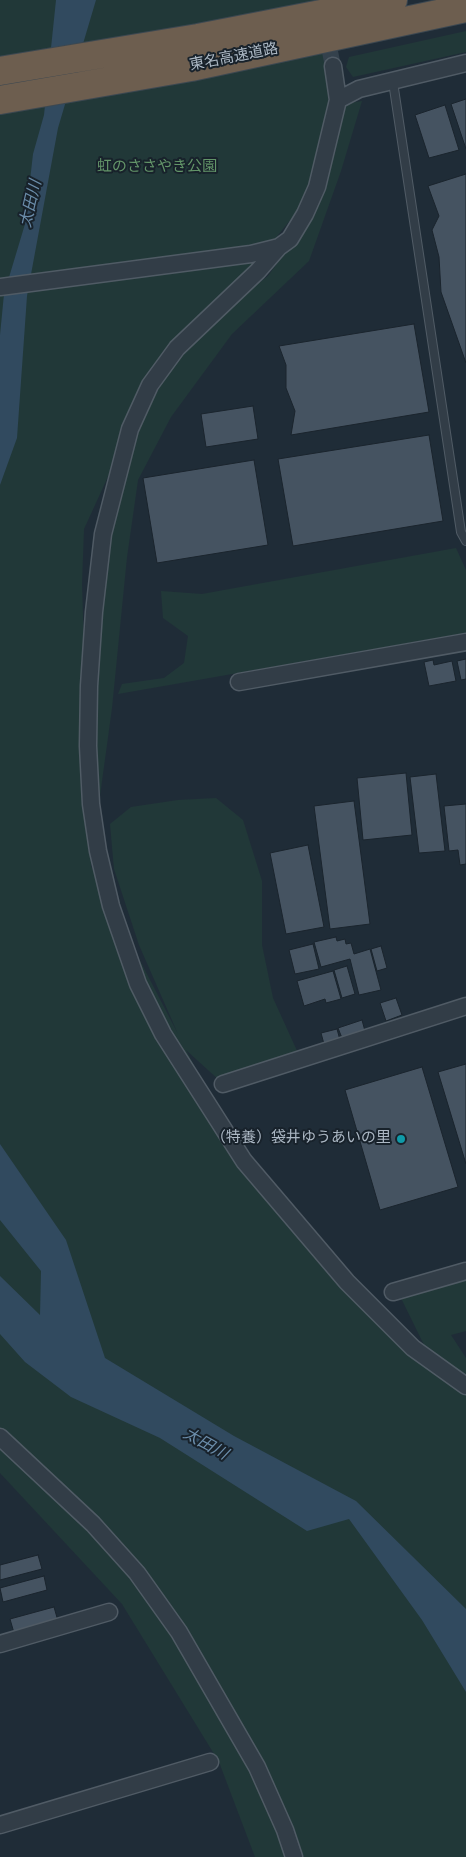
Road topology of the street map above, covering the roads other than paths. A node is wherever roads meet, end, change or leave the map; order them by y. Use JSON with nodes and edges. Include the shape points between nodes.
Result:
{"nodes":[{"id":1,"x":393,"y":0,"type":"edge"},
{"id":2,"x":466,"y":8,"type":"edge"},
{"id":3,"x":466,"y":64,"type":"edge"},
{"id":4,"x":333,"y":66,"type":"tunnel mouth"},
{"id":5,"x":0,"y":71,"type":"edge"},
{"id":6,"x":393,"y":82,"type":"junction"},
{"id":7,"x":0,"y":100,"type":"edge"},
{"id":8,"x":338,"y":100,"type":"junction"},
{"id":9,"x":279,"y":247,"type":"junction"},
{"id":10,"x":0,"y":287,"type":"edge"},
{"id":11,"x":466,"y":541,"type":"edge"},
{"id":12,"x":466,"y":642,"type":"edge"},
{"id":13,"x":239,"y":682,"type":"dead end"},
{"id":14,"x":466,"y":1006,"type":"edge"},
{"id":15,"x":223,"y":1084,"type":"dead end"},
{"id":16,"x":466,"y":1271,"type":"edge"},
{"id":17,"x":393,"y":1292,"type":"dead end"},
{"id":18,"x":466,"y":1386,"type":"edge"},
{"id":19,"x":0,"y":1437,"type":"edge"},
{"id":20,"x":110,"y":1612,"type":"dead end"},
{"id":21,"x":0,"y":1644,"type":"edge"},
{"id":22,"x":210,"y":1762,"type":"dead end"},
{"id":23,"x":0,"y":1825,"type":"edge"},
{"id":24,"x":294,"y":1857,"type":"edge"}],
"edges":[{"from":1,"to":5,"type":"highway","name":"東名高速道路","via":[[198,38]]},
{"from":2,"to":7,"type":"highway","name":"東名高速道路","via":[[191,67]]},
{"from":3,"to":6,"type":"street"},
{"from":4,"to":8,"type":"street"},
{"from":6,"to":8,"type":"street","via":[[359,89]]},
{"from":6,"to":11,"type":"lane","via":[[462,532]]},
{"from":8,"to":9,"type":"street","via":[[317,187],[290,239]]},
{"from":9,"to":10,"type":"street","via":[[251,254]]},
{"from":9,"to":18,"type":"street","via":[[177,348],[150,385],[130,429],[103,534],[94,612],[88,746],[91,804],[98,851],[111,906],[138,984],[163,1034],[244,1162],[347,1282],[408,1343]]},
{"from":12,"to":13,"type":"street"},
{"from":14,"to":15,"type":"street"},
{"from":16,"to":17,"type":"street"},
{"from":19,"to":24,"type":"street","via":[[93,1524],[137,1573],[179,1632],[256,1767]]},
{"from":20,"to":21,"type":"street"},
{"from":22,"to":23,"type":"street"}]}
